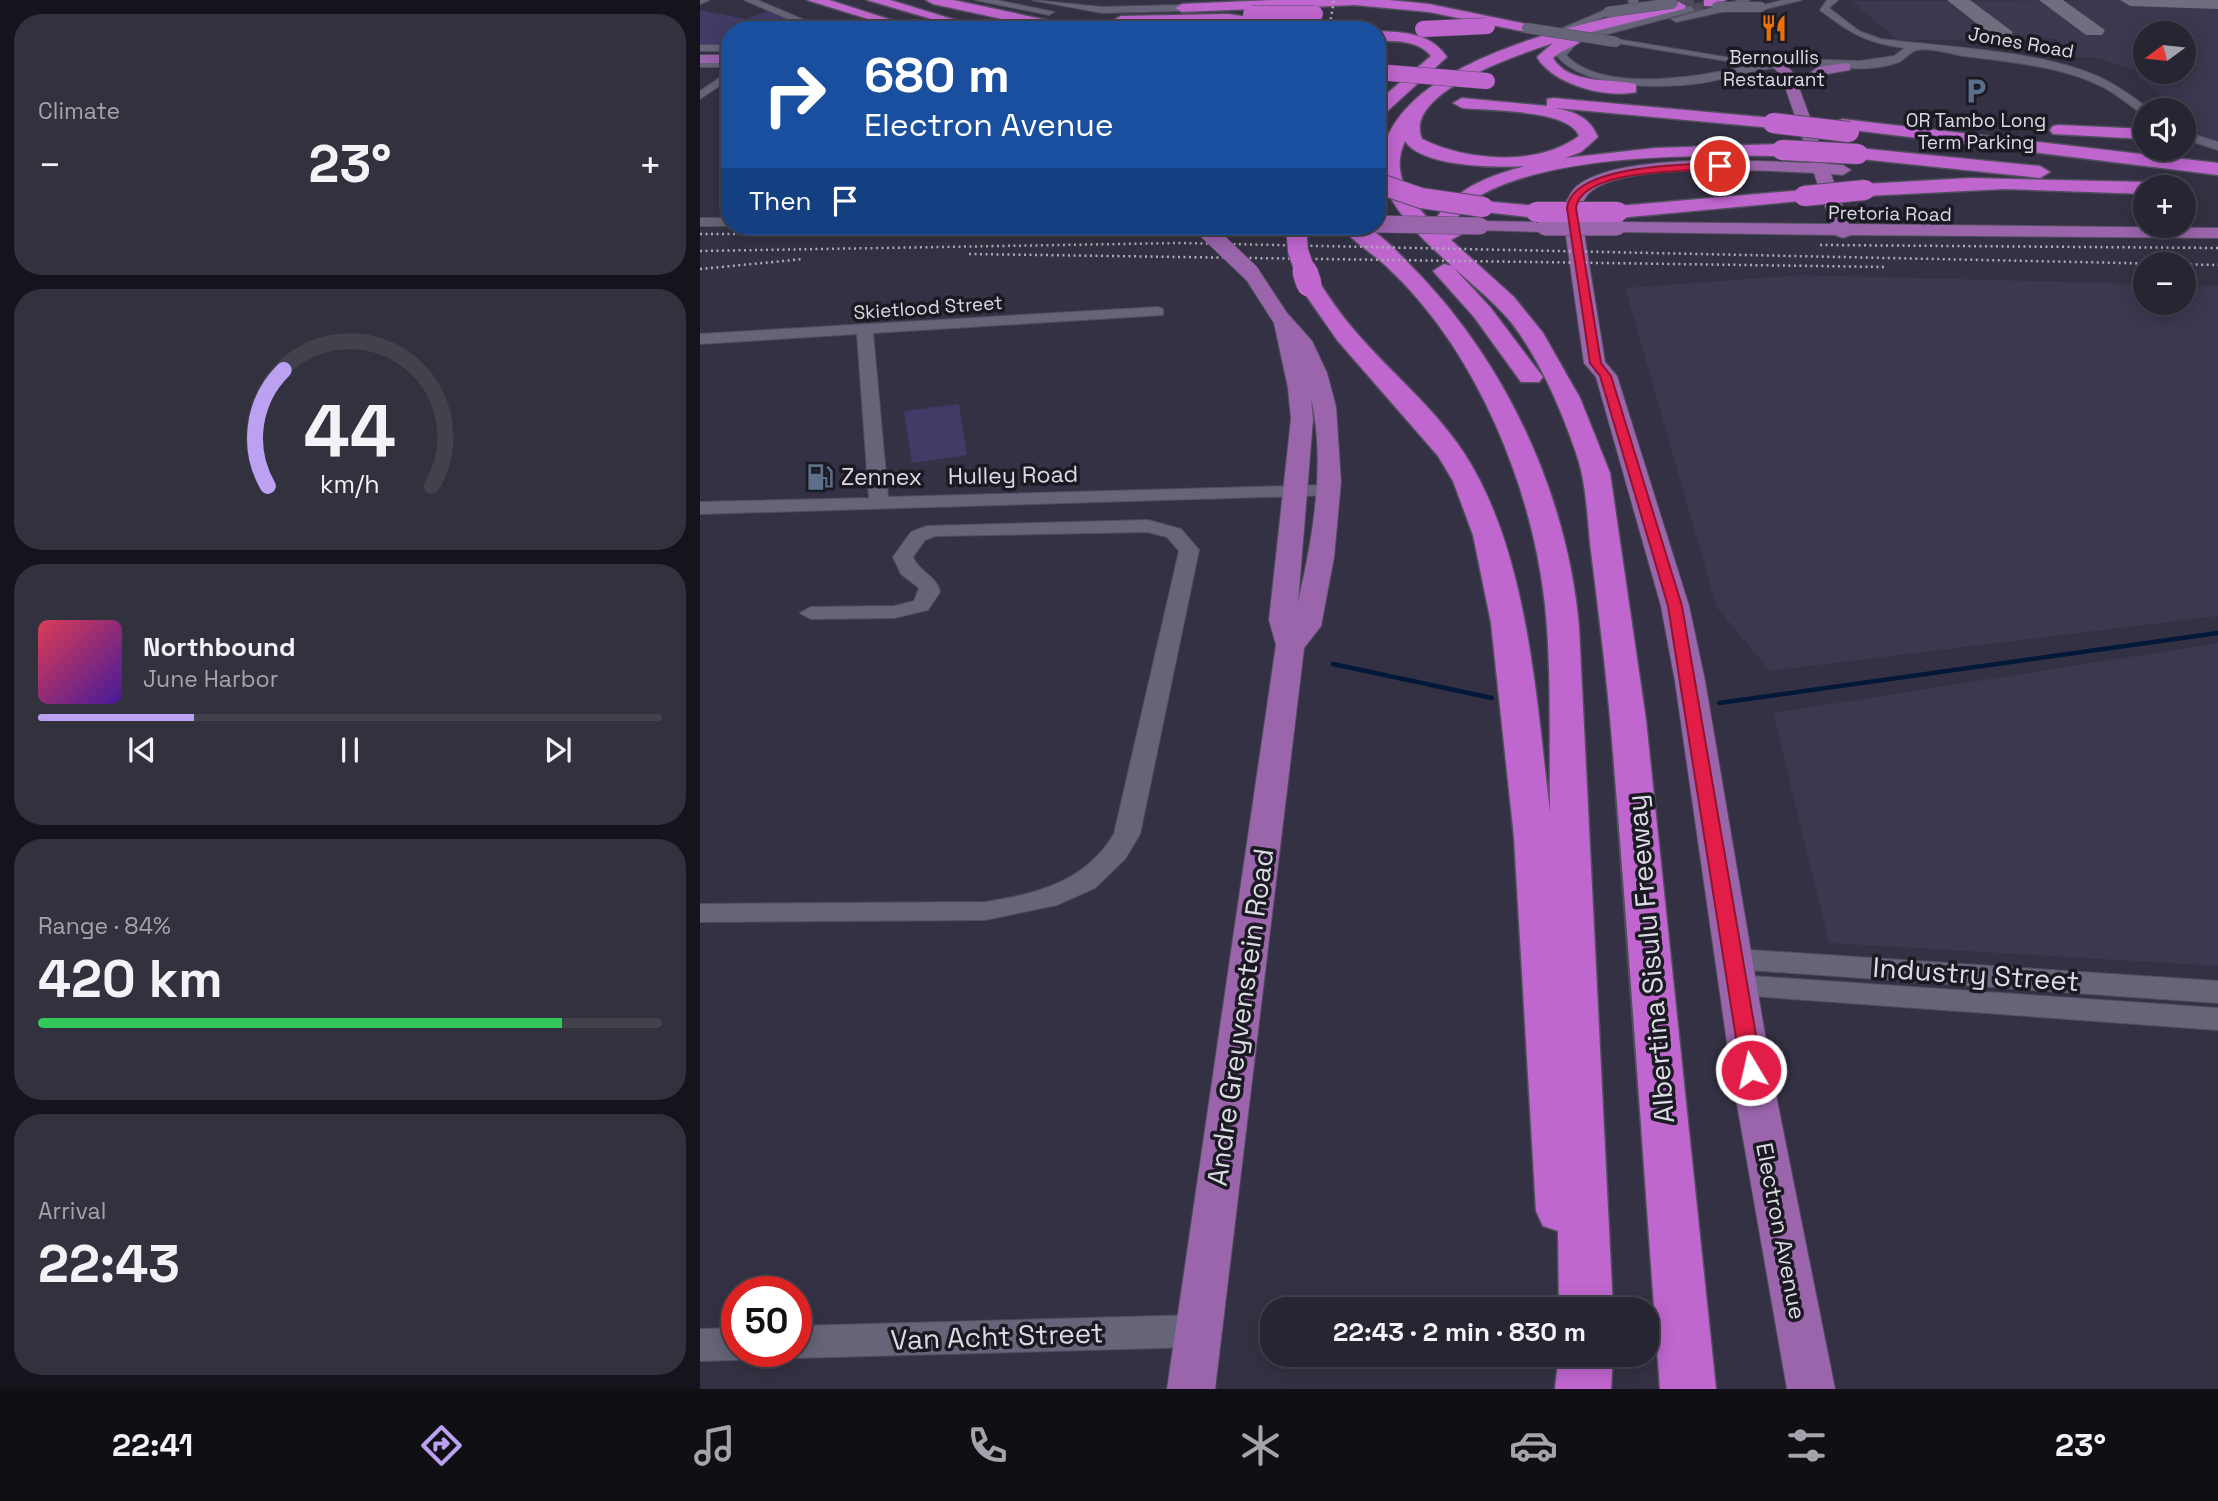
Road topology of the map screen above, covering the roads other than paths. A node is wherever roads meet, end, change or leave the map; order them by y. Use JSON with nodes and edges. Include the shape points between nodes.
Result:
{"nodes":[{"id":1,"x":749,"y":0,"type":"edge"},
{"id":2,"x":804,"y":0,"type":"edge"},
{"id":3,"x":814,"y":0,"type":"edge"},
{"id":4,"x":874,"y":0,"type":"edge"},
{"id":5,"x":909,"y":0,"type":"edge"},
{"id":6,"x":933,"y":0,"type":"edge"},
{"id":7,"x":980,"y":0,"type":"edge"},
{"id":8,"x":1020,"y":0,"type":"edge"},
{"id":9,"x":1037,"y":0,"type":"edge"},
{"id":10,"x":1136,"y":0,"type":"edge"},
{"id":11,"x":1633,"y":0,"type":"edge"},
{"id":12,"x":1732,"y":0,"type":"edge"},
{"id":13,"x":1745,"y":0,"type":"edge"},
{"id":14,"x":1786,"y":0,"type":"edge"},
{"id":15,"x":1797,"y":0,"type":"edge"},
{"id":16,"x":1833,"y":0,"type":"edge"},
{"id":17,"x":1695,"y":3,"type":"edge"},
{"id":18,"x":1275,"y":4,"type":"junction"},
{"id":19,"x":1761,"y":7,"type":"junction"},
{"id":20,"x":1186,"y":8,"type":"junction"},
{"id":21,"x":1049,"y":12,"type":"junction"},
{"id":22,"x":1314,"y":12,"type":"junction"},
{"id":23,"x":1829,"y":13,"type":"junction"},
{"id":24,"x":1342,"y":16,"type":"dead end"},
{"id":25,"x":1121,"y":20,"type":"junction"},
{"id":26,"x":801,"y":21,"type":"edge"},
{"id":27,"x":861,"y":21,"type":"edge"},
{"id":28,"x":887,"y":21,"type":"edge"},
{"id":29,"x":951,"y":21,"type":"edge"},
{"id":30,"x":994,"y":21,"type":"edge"},
{"id":31,"x":1034,"y":21,"type":"edge"},
{"id":32,"x":1245,"y":21,"type":"edge"},
{"id":33,"x":1302,"y":21,"type":"edge"},
{"id":34,"x":1526,"y":28,"type":"junction"},
{"id":35,"x":1386,"y":29,"type":"edge"},
{"id":36,"x":1625,"y":29,"type":"junction"},
{"id":37,"x":1386,"y":32,"type":"edge"},
{"id":38,"x":1599,"y":33,"type":"junction"},
{"id":39,"x":1577,"y":35,"type":"junction"},
{"id":40,"x":1870,"y":38,"type":"junction"},
{"id":41,"x":1541,"y":39,"type":"junction"},
{"id":42,"x":700,"y":48,"type":"edge"},
{"id":43,"x":721,"y":48,"type":"edge"},
{"id":44,"x":1918,"y":48,"type":"junction"},
{"id":45,"x":1942,"y":51,"type":"junction"},
{"id":46,"x":1458,"y":53,"type":"junction"},
{"id":47,"x":1699,"y":54,"type":"junction"},
{"id":48,"x":700,"y":56,"type":"edge"},
{"id":49,"x":721,"y":56,"type":"edge"},
{"id":50,"x":1903,"y":56,"type":"junction"},
{"id":51,"x":1890,"y":60,"type":"junction"},
{"id":52,"x":700,"y":64,"type":"edge"},
{"id":53,"x":721,"y":64,"type":"edge"},
{"id":54,"x":1782,"y":65,"type":"junction"},
{"id":55,"x":1852,"y":65,"type":"junction"},
{"id":56,"x":1386,"y":73,"type":"edge"},
{"id":57,"x":1716,"y":77,"type":"junction"},
{"id":58,"x":1810,"y":78,"type":"junction"},
{"id":59,"x":1386,"y":80,"type":"edge"},
{"id":60,"x":721,"y":81,"type":"edge"},
{"id":61,"x":1542,"y":85,"type":"dead end"},
{"id":62,"x":1480,"y":87,"type":"junction"},
{"id":63,"x":1386,"y":94,"type":"edge"},
{"id":64,"x":700,"y":96,"type":"edge"},
{"id":65,"x":1410,"y":99,"type":"junction"},
{"id":66,"x":1738,"y":102,"type":"dead end"},
{"id":67,"x":2133,"y":104,"type":"edge"},
{"id":68,"x":1386,"y":108,"type":"edge"},
{"id":69,"x":1772,"y":114,"type":"junction"},
{"id":70,"x":1864,"y":118,"type":"junction"},
{"id":71,"x":1845,"y":124,"type":"junction"},
{"id":72,"x":2133,"y":133,"type":"edge"},
{"id":73,"x":2196,"y":141,"type":"edge"},
{"id":74,"x":2218,"y":147,"type":"edge"},
{"id":75,"x":1777,"y":159,"type":"junction"},
{"id":76,"x":2218,"y":161,"type":"edge"},
{"id":77,"x":2218,"y":169,"type":"edge"},
{"id":78,"x":1821,"y":173,"type":"junction"},
{"id":79,"x":1844,"y":174,"type":"junction"},
{"id":80,"x":2218,"y":178,"type":"edge"},
{"id":81,"x":2133,"y":181,"type":"edge"},
{"id":82,"x":1386,"y":186,"type":"edge"},
{"id":83,"x":2133,"y":187,"type":"edge"},
{"id":84,"x":1482,"y":217,"type":"junction"},
{"id":85,"x":1617,"y":220,"type":"junction"},
{"id":86,"x":700,"y":222,"type":"edge"},
{"id":87,"x":721,"y":222,"type":"edge"},
{"id":88,"x":1386,"y":223,"type":"edge"},
{"id":89,"x":1386,"y":223,"type":"edge"},
{"id":90,"x":1846,"y":227,"type":"junction"},
{"id":91,"x":1668,"y":228,"type":"junction"},
{"id":92,"x":2218,"y":233,"type":"edge"},
{"id":93,"x":1211,"y":235,"type":"edge"},
{"id":94,"x":1297,"y":235,"type":"edge"},
{"id":95,"x":1364,"y":235,"type":"edge"},
{"id":96,"x":1158,"y":312,"type":"dead end"},
{"id":97,"x":1519,"y":317,"type":"junction"},
{"id":98,"x":1284,"y":322,"type":"junction"},
{"id":99,"x":865,"y":331,"type":"junction"},
{"id":100,"x":700,"y":339,"type":"edge"},
{"id":101,"x":1605,"y":376,"type":"junction"},
{"id":102,"x":1297,"y":491,"type":"junction"},
{"id":103,"x":1326,"y":491,"type":"junction"},
{"id":104,"x":879,"y":502,"type":"junction"},
{"id":105,"x":700,"y":508,"type":"edge"},
{"id":106,"x":1604,"y":530,"type":"junction"},
{"id":107,"x":811,"y":613,"type":"dead end"},
{"id":108,"x":1290,"y":645,"type":"junction"},
{"id":109,"x":700,"y":913,"type":"edge"},
{"id":110,"x":1736,"y":972,"type":"junction"},
{"id":111,"x":1961,"y":973,"type":"junction"},
{"id":112,"x":2218,"y":992,"type":"edge"},
{"id":113,"x":1966,"y":1002,"type":"junction"},
{"id":114,"x":2218,"y":1019,"type":"edge"},
{"id":115,"x":1566,"y":1297,"type":"edge"},
{"id":116,"x":1586,"y":1297,"type":"edge"},
{"id":117,"x":1197,"y":1331,"type":"junction"},
{"id":118,"x":812,"y":1342,"type":"edge"},
{"id":119,"x":721,"y":1344,"type":"edge"},
{"id":120,"x":700,"y":1345,"type":"edge"},
{"id":121,"x":1571,"y":1367,"type":"edge"},
{"id":122,"x":1585,"y":1367,"type":"edge"},
{"id":123,"x":1191,"y":1389,"type":"edge"},
{"id":124,"x":1573,"y":1389,"type":"edge"},
{"id":125,"x":1583,"y":1389,"type":"edge"},
{"id":126,"x":1688,"y":1389,"type":"edge"},
{"id":127,"x":1811,"y":1389,"type":"edge"}],
"edges":[{"from":1,"to":26,"type":"street"},
{"from":2,"to":27,"type":"highway"},
{"from":3,"to":28,"type":"highway"},
{"from":4,"to":29,"type":"highway"},
{"from":5,"to":30,"type":"highway"},
{"from":6,"to":31,"type":"highway"},
{"from":7,"to":21,"type":"street"},
{"from":8,"to":21,"type":"street"},
{"from":9,"to":20,"type":"street","via":[[1111,10]]},
{"from":10,"to":20,"type":"street","via":[[1150,6]]},
{"from":11,"to":39,"type":"street","via":[[1637,4],[1633,10]]},
{"from":12,"to":17,"type":"street"},
{"from":13,"to":36,"type":"street","via":[[1710,13]]},
{"from":14,"to":19,"type":"street"},
{"from":15,"to":19,"type":"street"},
{"from":16,"to":23,"type":"street","via":[[1822,6]]},
{"from":17,"to":38,"type":"street"},
{"from":17,"to":39,"type":"highway"},
{"from":17,"to":41,"type":"street","bridge":true,"via":[[1618,9]]},
{"from":18,"to":20,"type":"highway"},
{"from":18,"to":34,"type":"highway","via":[[1394,4]]},
{"from":18,"to":46,"type":"highway","via":[[1359,5],[1420,12],[1469,31]]},
{"from":19,"to":36,"type":"street","bridge":true,"via":[[1706,10],[1721,15]]},
{"from":20,"to":33,"type":"highway","via":[[1283,14]]},
{"from":21,"to":25,"type":"street"},
{"from":22,"to":24,"type":"highway"},
{"from":22,"to":25,"type":"highway","bridge":true},
{"from":22,"to":46,"type":"highway","via":[[1362,11],[1417,19],[1457,35]]},
{"from":23,"to":40,"type":"street"},
{"from":23,"to":40,"type":"street","via":[[1842,15]]},
{"from":25,"to":32,"type":"highway"},
{"from":34,"to":35,"type":"highway","bridge":true},
{"from":34,"to":47,"type":"street","bridge":true},
{"from":36,"to":38,"type":"street"},
{"from":37,"to":65,"type":"highway","via":[[1418,41],[1439,57]]},
{"from":38,"to":39,"type":"street"},
{"from":39,"to":41,"type":"highway"},
{"from":39,"to":57,"type":"street","via":[[1562,50],[1563,60],[1595,75],[1660,82]]},
{"from":39,"to":61,"type":"highway","via":[[1548,52],[1548,65],[1588,82],[1702,98]]},
{"from":40,"to":44,"type":"street","name":"Jones Road"},
{"from":40,"to":51,"type":"street","via":[[1889,49]]},
{"from":41,"to":62,"type":"highway"},
{"from":42,"to":43,"type":"street"},
{"from":44,"to":45,"type":"street","name":"Jones Road"},
{"from":44,"to":50,"type":"street"},
{"from":45,"to":50,"type":"street"},
{"from":45,"to":67,"type":"street","name":"Jones Road","via":[[2072,71],[2110,86]]},
{"from":46,"to":65,"type":"highway"},
{"from":47,"to":54,"type":"street"},
{"from":47,"to":57,"type":"street","via":[[1727,64],[1727,71]]},
{"from":48,"to":49,"type":"main road"},
{"from":50,"to":51,"type":"street"},
{"from":51,"to":55,"type":"street"},
{"from":52,"to":53,"type":"street"},
{"from":54,"to":55,"type":"street"},
{"from":54,"to":57,"type":"street"},
{"from":54,"to":58,"type":"main road"},
{"from":54,"to":78,"type":"main road"},
{"from":55,"to":58,"type":"main road","via":[[1823,70]]},
{"from":56,"to":62,"type":"highway","bridge":true},
{"from":58,"to":79,"type":"main road"},
{"from":59,"to":62,"type":"highway"},
{"from":60,"to":64,"type":"street"},
{"from":62,"to":63,"type":"highway"},
{"from":62,"to":65,"type":"highway","via":[[1438,89]]},
{"from":62,"to":65,"type":"highway","via":[[1563,115],[1584,125],[1589,137],[1576,148],[1539,158],[1488,161],[1453,157],[1414,142],[1409,130]]},
{"from":62,"to":69,"type":"highway","via":[[1672,112]]},
{"from":65,"to":68,"type":"highway"},
{"from":65,"to":97,"type":"highway","via":[[1394,141],[1390,168],[1395,190],[1412,213],[1485,279]]},
{"from":66,"to":69,"type":"highway"},
{"from":69,"to":71,"type":"highway","bridge":true},
{"from":70,"to":71,"type":"highway"},
{"from":70,"to":72,"type":"highway"},
{"from":70,"to":76,"type":"highway"},
{"from":71,"to":77,"type":"highway"},
{"from":71,"to":80,"type":"highway"},
{"from":73,"to":74,"type":"street"},
{"from":75,"to":78,"type":"main road","name":"Electron Avenue"},
{"from":75,"to":81,"type":"highway","bridge":true,"via":[[1858,155]]},
{"from":75,"to":97,"type":"highway","via":[[1671,152],[1597,159],[1517,174],[1469,192],[1449,211],[1448,229],[1499,285]]},
{"from":75,"to":101,"type":"main road","name":"Electron Avenue","via":[[1654,168],[1607,178],[1576,196],[1571,208],[1580,281],[1595,363]]},
{"from":78,"to":79,"type":"main road","name":"Electron Avenue"},
{"from":78,"to":90,"type":"main road"},
{"from":78,"to":101,"type":"main road","name":"Electron Avenue","via":[[1812,180],[1708,172],[1660,174],[1612,186],[1589,200],[1585,212],[1593,269],[1614,362],[1612,372]]},
{"from":79,"to":90,"type":"main road"},
{"from":82,"to":84,"type":"highway","bridge":true},
{"from":83,"to":85,"type":"highway","bridge":true,"via":[[1997,182],[1865,190]]},
{"from":84,"to":85,"type":"highway","bridge":true},
{"from":84,"to":88,"type":"main road","bridge":true},
{"from":85,"to":91,"type":"main road","name":"Pretoria Road"},
{"from":86,"to":87,"type":"street"},
{"from":89,"to":106,"type":"highway","via":[[1448,275],[1511,347],[1569,447]]},
{"from":90,"to":91,"type":"main road","name":"Pretoria Road"},
{"from":90,"to":91,"type":"main road","name":"Pretoria Road"},
{"from":90,"to":92,"type":"main road","name":"Pretoria Road","via":[[2025,235]]},
{"from":93,"to":98,"type":"main road","name":"Andre Greyvenstein Road","bridge":true,"via":[[1251,274]]},
{"from":94,"to":115,"type":"highway","bridge":true,"via":[[1309,284],[1334,323],[1453,457],[1489,536],[1513,663],[1542,914]]},
{"from":95,"to":116,"type":"highway","via":[[1420,287],[1482,370],[1527,469],[1559,595],[1566,683]]},
{"from":96,"to":99,"type":"street","name":"Skietlood Street"},
{"from":97,"to":106,"type":"highway","via":[[1550,365],[1591,454]]},
{"from":98,"to":102,"type":"main road","name":"Andre Greyvenstein Road","via":[[1302,419]]},
{"from":98,"to":103,"type":"main road","name":"Andre Greyvenstein Road","via":[[1302,341],[1324,400],[1329,448]]},
{"from":99,"to":100,"type":"street","name":"Skietlood Street"},
{"from":99,"to":104,"type":"street"},
{"from":101,"to":110,"type":"main road","name":"Electron Avenue","via":[[1675,606]]},
{"from":102,"to":103,"type":"street","name":"Hulley Road"},
{"from":102,"to":104,"type":"street","name":"Hulley Road"},
{"from":102,"to":108,"type":"main road","name":"Andre Greyvenstein Road","via":[[1283,620]]},
{"from":103,"to":108,"type":"main road","name":"Andre Greyvenstein Road","via":[[1309,615],[1303,634]]},
{"from":104,"to":105,"type":"street","name":"Hulley Road"},
{"from":106,"to":126,"type":"highway","name":"Albertina Sisulu Freeway","via":[[1642,851]]},
{"from":107,"to":109,"type":"street","via":[[894,612],[921,606],[929,586],[908,570],[903,557],[918,536],[934,530],[1148,526],[1174,533],[1189,550],[1127,834],[1116,856],[1096,874],[1065,892],[1026,905],[985,911]]},
{"from":108,"to":117,"type":"main road","name":"Andre Greyvenstein Road"},
{"from":110,"to":111,"type":"street","name":"Industry Street"},
{"from":110,"to":113,"type":"street","name":"Industry Street"},
{"from":110,"to":127,"type":"main road","name":"Electron Avenue"},
{"from":111,"to":112,"type":"street","name":"Industry Street"},
{"from":111,"to":113,"type":"street"},
{"from":113,"to":114,"type":"street","name":"Industry Street"},
{"from":117,"to":118,"type":"street","name":"Van Acht Street"},
{"from":117,"to":123,"type":"main road","name":"Andre Greyvenstein Road"},
{"from":119,"to":120,"type":"street"},
{"from":121,"to":124,"type":"highway"},
{"from":122,"to":125,"type":"highway"}]}
